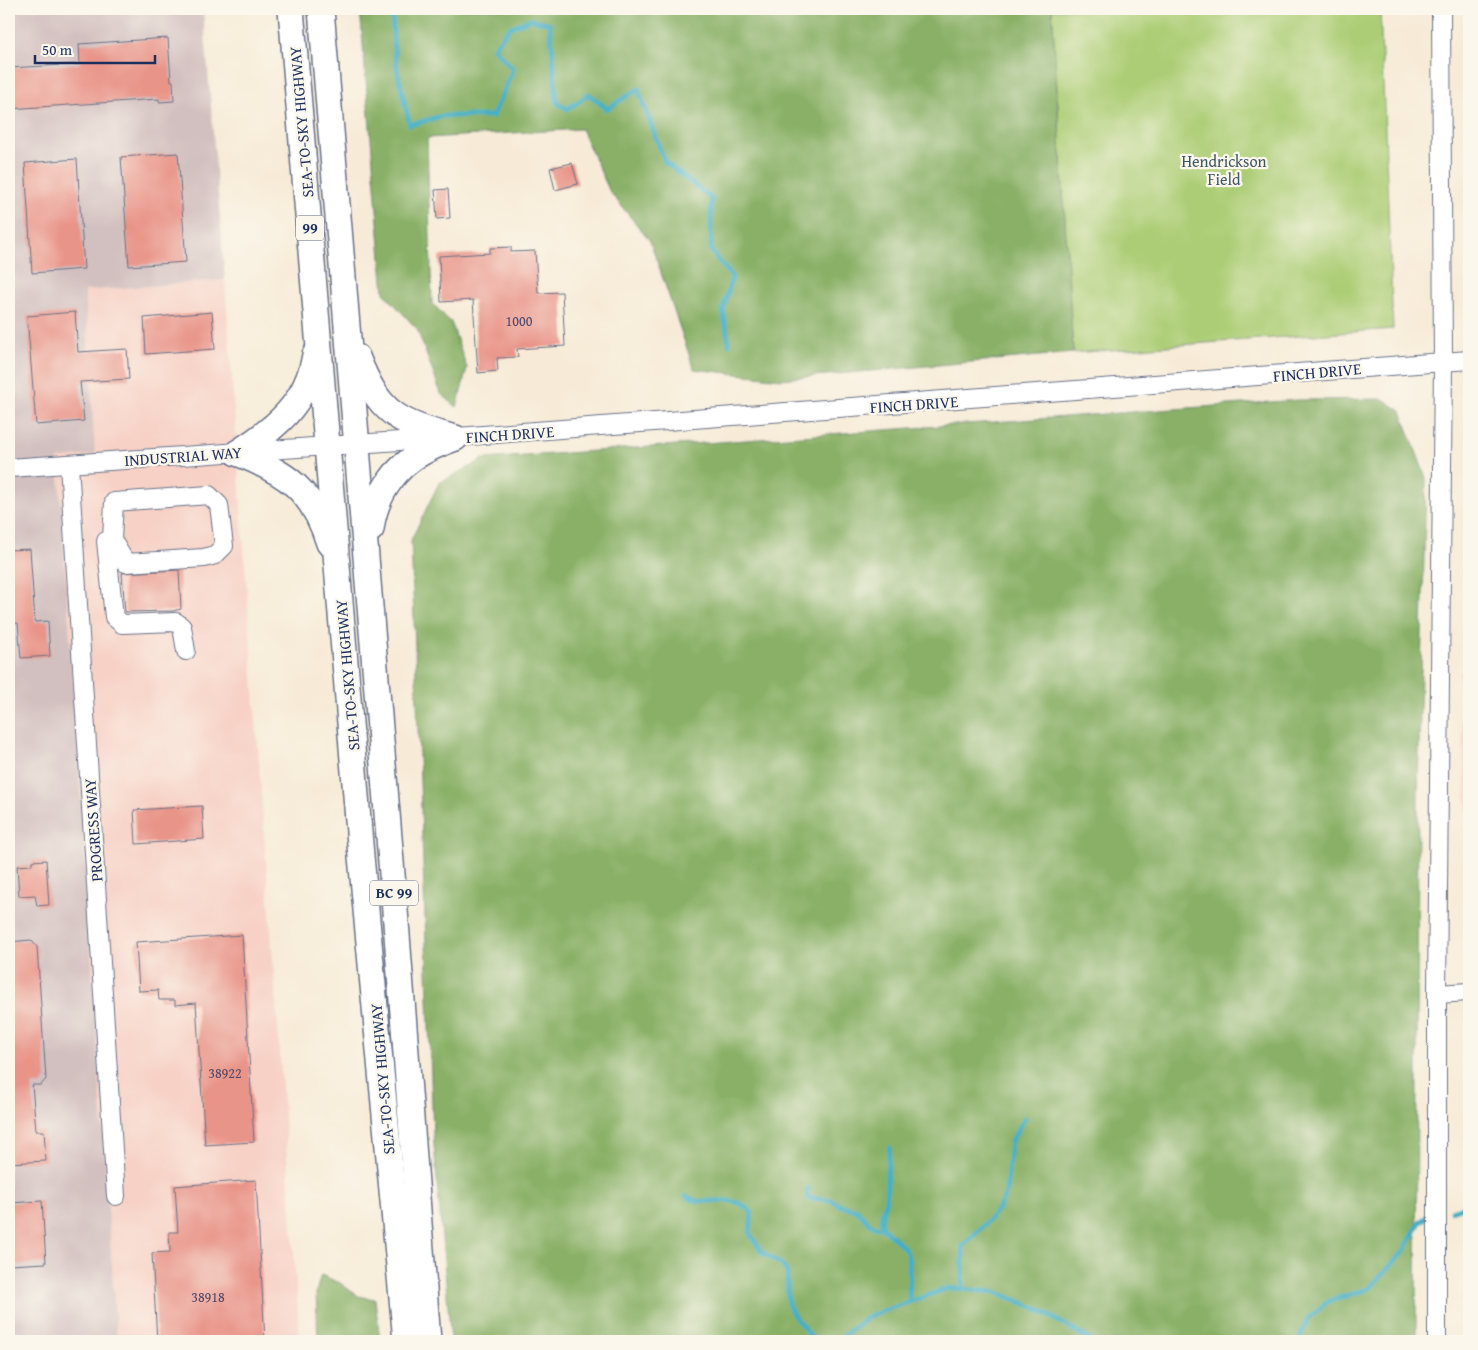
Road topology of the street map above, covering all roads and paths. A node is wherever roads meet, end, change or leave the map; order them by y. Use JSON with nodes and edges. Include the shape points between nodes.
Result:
{"nodes":[{"id":1,"x":291,"y":9,"type":"edge"},
{"id":2,"x":321,"y":9,"type":"edge"},
{"id":3,"x":1441,"y":9,"type":"edge"},
{"id":4,"x":349,"y":335,"type":"junction"},
{"id":5,"x":319,"y":336,"type":"junction"},
{"id":6,"x":1469,"y":360,"type":"edge"},
{"id":7,"x":1443,"y":362,"type":"junction"},
{"id":8,"x":455,"y":438,"type":"junction"},
{"id":9,"x":358,"y":445,"type":"junction"},
{"id":10,"x":328,"y":447,"type":"junction"},
{"id":11,"x":237,"y":453,"type":"junction"},
{"id":12,"x":69,"y":464,"type":"junction"},
{"id":13,"x":9,"y":468,"type":"edge"},
{"id":14,"x":106,"y":541,"type":"dead end"},
{"id":15,"x":204,"y":558,"type":"joint"},
{"id":16,"x":367,"y":559,"type":"junction"},
{"id":17,"x":338,"y":573,"type":"junction"},
{"id":18,"x":186,"y":651,"type":"dead end"},
{"id":19,"x":1469,"y":992,"type":"edge"},
{"id":20,"x":1437,"y":994,"type":"junction"},
{"id":21,"x":116,"y":1196,"type":"dead end"},
{"id":22,"x":406,"y":1341,"type":"edge"},
{"id":23,"x":428,"y":1341,"type":"edge"},
{"id":24,"x":1437,"y":1341,"type":"edge"}],
"edges":[{"from":1,"to":5,"type":"highway","name":"SEA-TO-SKY HIGHWAY","number":"99"},
{"from":2,"to":4,"type":"highway","name":"SEA-TO-SKY HIGHWAY","number":"BC 99"},
{"from":3,"to":7,"type":"street"},
{"from":4,"to":8,"type":"highway","via":[[366,379],[388,410],[416,427]]},
{"from":4,"to":9,"type":"highway","name":"SEA-TO-SKY HIGHWAY","number":"BC 99"},
{"from":5,"to":10,"type":"highway","name":"SEA-TO-SKY HIGHWAY","number":"99"},
{"from":5,"to":11,"type":"highway","via":[[305,389],[294,406],[261,438]]},
{"from":6,"to":7,"type":"street","name":"FINCH DRIVE"},
{"from":7,"to":8,"type":"street","name":"FINCH DRIVE"},
{"from":7,"to":20,"type":"street"},
{"from":8,"to":9,"type":"street","name":"FINCH DRIVE"},
{"from":8,"to":16,"type":"highway","via":[[421,452],[388,482],[372,516]]},
{"from":9,"to":10,"type":"street","name":"INDUSTRIAL WAY"},
{"from":9,"to":16,"type":"highway","name":"SEA-TO-SKY HIGHWAY","number":"BC 99"},
{"from":10,"to":11,"type":"street","name":"INDUSTRIAL WAY"},
{"from":10,"to":17,"type":"highway","name":"SEA-TO-SKY HIGHWAY","number":"BC 99"},
{"from":11,"to":12,"type":"street","name":"INDUSTRIAL WAY"},
{"from":11,"to":17,"type":"highway","via":[[268,465],[303,491],[324,526]]},
{"from":12,"to":13,"type":"street","name":"INDUSTRIAL WAY"},
{"from":12,"to":21,"type":"street","name":"PROGRESS WAY"},
{"from":14,"to":18,"type":"street","via":[[114,617],[122,624],[176,622],[182,627]]},
{"from":15,"to":15,"type":"street","via":[[126,563],[112,540],[114,502],[209,495],[219,505],[224,546],[215,555]]},
{"from":16,"to":23,"type":"highway","name":"SEA-TO-SKY HIGHWAY","number":"BC 99"},
{"from":17,"to":22,"type":"highway","name":"SEA-TO-SKY HIGHWAY","number":"BC 99"},
{"from":19,"to":20,"type":"street"},
{"from":20,"to":24,"type":"street"}]}
